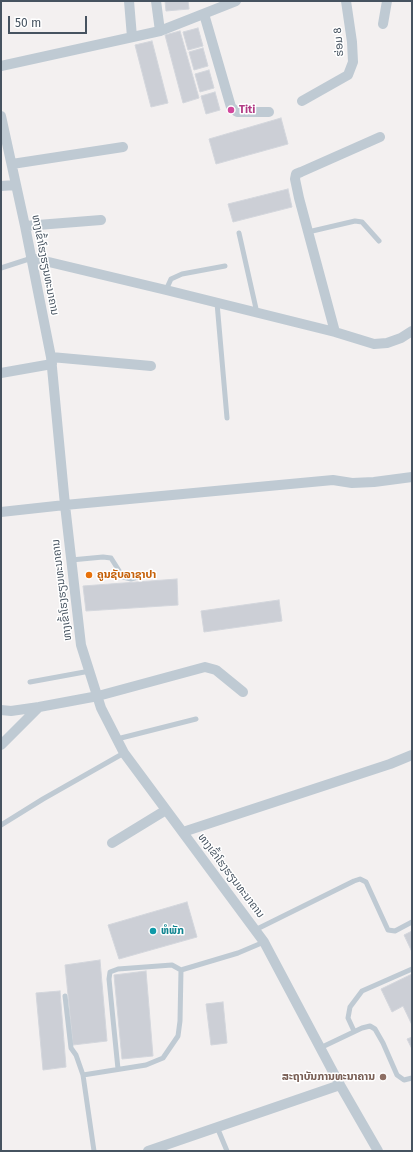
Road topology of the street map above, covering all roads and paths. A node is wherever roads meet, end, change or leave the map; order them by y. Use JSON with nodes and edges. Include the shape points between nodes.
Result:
{"nodes":[{"id":1,"x":129,"y":1,"type":"edge"},
{"id":2,"x":156,"y":1,"type":"edge"},
{"id":3,"x":236,"y":1,"type":"edge"},
{"id":4,"x":346,"y":1,"type":"edge"},
{"id":5,"x":387,"y":1,"type":"edge"},
{"id":6,"x":204,"y":14,"type":"junction"},
{"id":7,"x":383,"y":24,"type":"dead end"},
{"id":8,"x":160,"y":30,"type":"junction"},
{"id":9,"x":132,"y":37,"type":"junction"},
{"id":10,"x":1,"y":66,"type":"edge"},
{"id":11,"x":302,"y":101,"type":"dead end"},
{"id":12,"x":269,"y":112,"type":"dead end"},
{"id":13,"x":1,"y":116,"type":"edge"},
{"id":14,"x":380,"y":137,"type":"dead end"},
{"id":15,"x":123,"y":147,"type":"dead end"},
{"id":16,"x":12,"y":164,"type":"junction"},
{"id":17,"x":16,"y":185,"type":"junction"},
{"id":18,"x":1,"y":186,"type":"edge"},
{"id":19,"x":101,"y":220,"type":"dead end"},
{"id":20,"x":25,"y":226,"type":"junction"},
{"id":21,"x":308,"y":232,"type":"junction"},
{"id":22,"x":239,"y":233,"type":"dead end"},
{"id":23,"x":379,"y":240,"type":"dead end"},
{"id":24,"x":32,"y":258,"type":"junction"},
{"id":25,"x":225,"y":266,"type":"dead end"},
{"id":26,"x":1,"y":268,"type":"edge"},
{"id":27,"x":166,"y":290,"type":"junction"},
{"id":28,"x":217,"y":303,"type":"junction"},
{"id":29,"x":257,"y":313,"type":"junction"},
{"id":30,"x":412,"y":331,"type":"edge"},
{"id":31,"x":335,"y":332,"type":"junction"},
{"id":32,"x":51,"y":360,"type":"junction"},
{"id":33,"x":151,"y":366,"type":"dead end"},
{"id":34,"x":1,"y":373,"type":"edge"},
{"id":35,"x":227,"y":418,"type":"dead end"},
{"id":36,"x":412,"y":477,"type":"edge"},
{"id":37,"x":65,"y":505,"type":"junction"},
{"id":38,"x":1,"y":512,"type":"edge"},
{"id":39,"x":70,"y":560,"type":"junction"},
{"id":40,"x":152,"y":573,"type":"dead end"},
{"id":41,"x":90,"y":671,"type":"junction"},
{"id":42,"x":30,"y":682,"type":"dead end"},
{"id":43,"x":243,"y":692,"type":"dead end"},
{"id":44,"x":98,"y":696,"type":"junction"},
{"id":45,"x":39,"y":707,"type":"junction"},
{"id":46,"x":1,"y":710,"type":"edge"},
{"id":47,"x":196,"y":719,"type":"dead end"},
{"id":48,"x":117,"y":739,"type":"junction"},
{"id":49,"x":1,"y":745,"type":"edge"},
{"id":50,"x":124,"y":753,"type":"junction"},
{"id":51,"x":412,"y":755,"type":"edge"},
{"id":52,"x":166,"y":810,"type":"junction"},
{"id":53,"x":1,"y":825,"type":"edge"},
{"id":54,"x":183,"y":832,"type":"junction"},
{"id":55,"x":112,"y":843,"type":"dead end"},
{"id":56,"x":412,"y":922,"type":"edge"},
{"id":57,"x":255,"y":930,"type":"junction"},
{"id":58,"x":264,"y":942,"type":"junction"},
{"id":59,"x":412,"y":969,"type":"edge"},
{"id":60,"x":181,"y":970,"type":"junction"},
{"id":61,"x":65,"y":996,"type":"dead end"},
{"id":62,"x":354,"y":1031,"type":"junction"},
{"id":63,"x":320,"y":1048,"type":"junction"},
{"id":64,"x":118,"y":1069,"type":"junction"},
{"id":65,"x":83,"y":1075,"type":"junction"},
{"id":66,"x":412,"y":1078,"type":"edge"},
{"id":67,"x":340,"y":1085,"type":"junction"},
{"id":68,"x":217,"y":1127,"type":"junction"},
{"id":69,"x":94,"y":1151,"type":"edge"},
{"id":70,"x":148,"y":1151,"type":"edge"},
{"id":71,"x":227,"y":1151,"type":"edge"},
{"id":72,"x":378,"y":1151,"type":"edge"}],
"edges":[{"from":1,"to":9,"type":"street"},
{"from":2,"to":8,"type":"street"},
{"from":3,"to":6,"type":"street"},
{"from":4,"to":11,"type":"street","name":"ຮ່ອມ 8","via":[[353,62],[348,74]]},
{"from":5,"to":7,"type":"street"},
{"from":6,"to":8,"type":"street"},
{"from":6,"to":12,"type":"street","via":[[231,108],[237,112]]},
{"from":8,"to":9,"type":"street"},
{"from":9,"to":10,"type":"street"},
{"from":13,"to":16,"type":"street","name":"ທາງເຂົ້າໂຮງຮຽນທະນາຄານ"},
{"from":14,"to":21,"type":"street","via":[[296,174],[296,186]]},
{"from":15,"to":16,"type":"street"},
{"from":16,"to":17,"type":"street","name":"ທາງເຂົ້າໂຮງຮຽນທະນາຄານ"},
{"from":17,"to":18,"type":"street"},
{"from":17,"to":20,"type":"street","name":"ທາງເຂົ້າໂຮງຮຽນທະນາຄານ"},
{"from":19,"to":20,"type":"street"},
{"from":20,"to":24,"type":"street","name":"ທາງເຂົ້າໂຮງຮຽນທະນາຄານ"},
{"from":21,"to":23,"type":"lane","via":[[355,221],[362,222]]},
{"from":21,"to":31,"type":"street"},
{"from":22,"to":29,"type":"lane"},
{"from":24,"to":26,"type":"lane"},
{"from":24,"to":27,"type":"street"},
{"from":24,"to":32,"type":"street","name":"ທາງເຂົ້າໂຮງຮຽນທະນາຄານ"},
{"from":25,"to":27,"type":"lane","via":[[182,274],[171,279]]},
{"from":27,"to":28,"type":"street"},
{"from":28,"to":29,"type":"street"},
{"from":28,"to":35,"type":"lane"},
{"from":29,"to":31,"type":"street"},
{"from":30,"to":31,"type":"street","via":[[387,343],[374,344]]},
{"from":32,"to":33,"type":"street"},
{"from":32,"to":34,"type":"street"},
{"from":32,"to":37,"type":"street","name":"ທາງເຂົ້າໂຮງຮຽນທະນາຄານ"},
{"from":36,"to":37,"type":"street","via":[[352,483],[333,480]]},
{"from":37,"to":38,"type":"street"},
{"from":37,"to":39,"type":"street","name":"ທາງເຂົ້າໂຮງຮຽນທະນາຄານ"},
{"from":39,"to":40,"type":"lane","via":[[112,558],[123,577],[131,579]]},
{"from":39,"to":41,"type":"street","name":"ທາງເຂົ້າໂຮງຮຽນທະນາຄານ","via":[[81,645]]},
{"from":41,"to":42,"type":"lane"},
{"from":41,"to":44,"type":"street","name":"ທາງເຂົ້າໂຮງຮຽນທະນາຄານ"},
{"from":43,"to":44,"type":"street","via":[[216,670],[205,667]]},
{"from":44,"to":45,"type":"street"},
{"from":44,"to":48,"type":"street","name":"ທາງເຂົ້າໂຮງຮຽນທະນາຄານ","via":[[101,708]]},
{"from":45,"to":46,"type":"street"},
{"from":45,"to":49,"type":"street"},
{"from":47,"to":48,"type":"lane"},
{"from":48,"to":50,"type":"street","name":"ທາງເຂົ້າໂຮງຮຽນທະນາຄານ"},
{"from":50,"to":52,"type":"street","name":"ທາງເຂົ້າໂຮງຮຽນທະນາຄານ"},
{"from":50,"to":53,"type":"lane"},
{"from":51,"to":54,"type":"street"},
{"from":52,"to":54,"type":"street","name":"ທາງເຂົ້າໂຮງຮຽນທະນາຄານ"},
{"from":52,"to":55,"type":"street"},
{"from":54,"to":57,"type":"street","name":"ທາງເຂົ້າໂຮງຮຽນທະນາຄານ"},
{"from":56,"to":57,"type":"lane","via":[[395,930],[388,930],[366,882],[360,879]]},
{"from":57,"to":58,"type":"street","name":"ທາງເຂົ້າໂຮງຮຽນທະນາຄານ"},
{"from":58,"to":60,"type":"lane","via":[[238,953]]},
{"from":58,"to":63,"type":"street","name":"ທາງເຂົ້າໂຮງຮຽນທະນາຄານ"},
{"from":59,"to":62,"type":"lane","via":[[362,991],[350,1007],[348,1018]]},
{"from":60,"to":64,"type":"lane","via":[[178,1036],[163,1058],[146,1065]]},
{"from":60,"to":64,"type":"lane","via":[[172,965],[118,968],[110,972]]},
{"from":61,"to":65,"type":"lane","via":[[71,1048]]},
{"from":62,"to":63,"type":"lane"},
{"from":62,"to":66,"type":"lane","via":[[370,1026],[375,1029],[396,1075],[404,1080]]},
{"from":63,"to":67,"type":"street","name":"ທາງເຂົ້າໂຮງຮຽນທະນາຄານ"},
{"from":64,"to":65,"type":"lane"},
{"from":65,"to":69,"type":"lane"},
{"from":67,"to":68,"type":"street"},
{"from":67,"to":72,"type":"street","name":"ທາງເຂົ້າໂຮງຮຽນທະນາຄານ"},
{"from":68,"to":70,"type":"street"},
{"from":68,"to":71,"type":"lane"}]}
